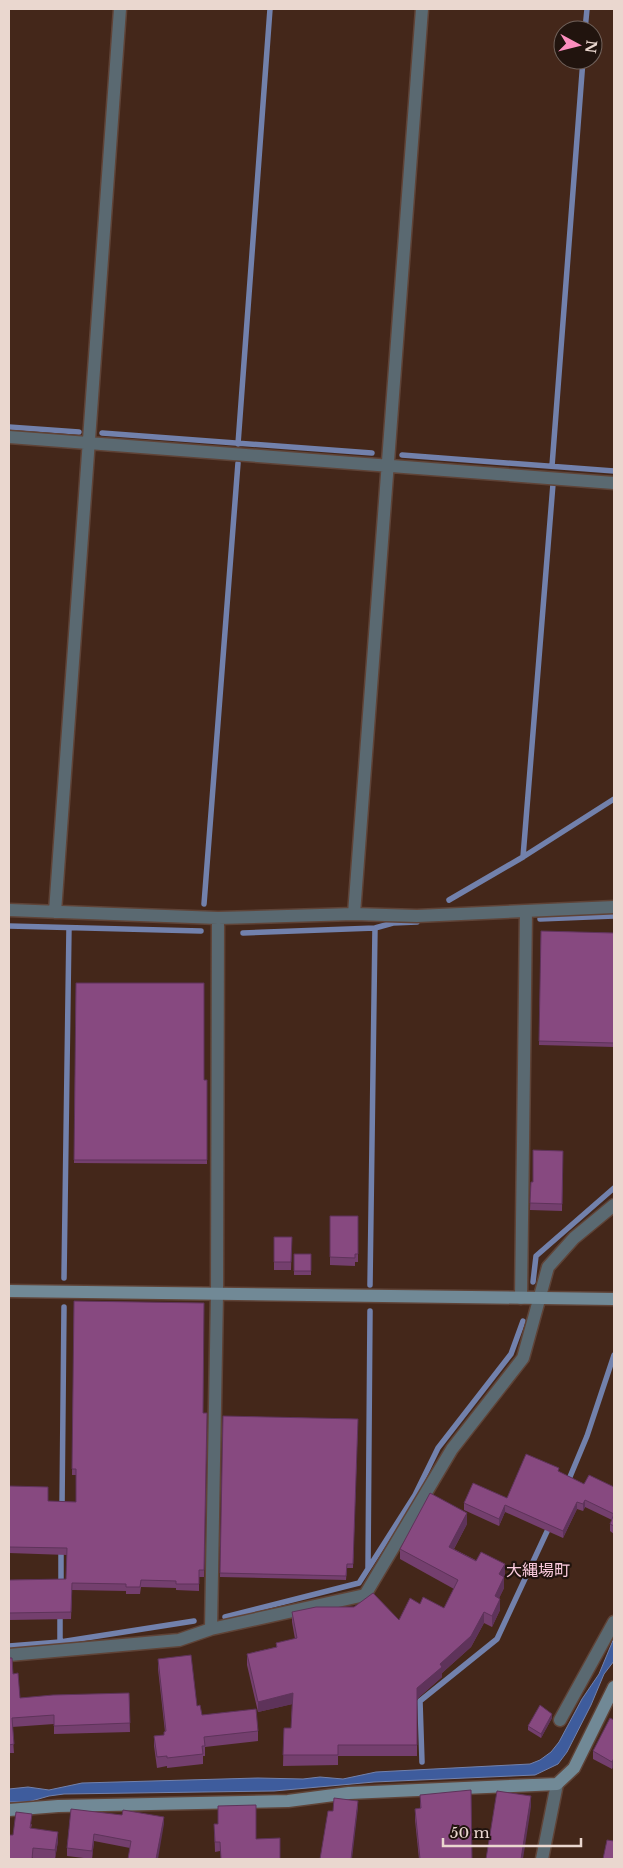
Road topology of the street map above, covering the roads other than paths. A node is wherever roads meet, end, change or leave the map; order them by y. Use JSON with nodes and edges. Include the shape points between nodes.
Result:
{"nodes":[{"id":1,"x":120,"y":9,"type":"edge"},
{"id":2,"x":422,"y":9,"type":"edge"},
{"id":3,"x":9,"y":437,"type":"edge"},
{"id":4,"x":89,"y":443,"type":"junction"},
{"id":5,"x":388,"y":466,"type":"junction"},
{"id":6,"x":614,"y":482,"type":"edge"},
{"id":7,"x":614,"y":906,"type":"edge"},
{"id":8,"x":9,"y":910,"type":"edge"},
{"id":9,"x":55,"y":912,"type":"junction"},
{"id":10,"x":526,"y":912,"type":"junction"},
{"id":11,"x":354,"y":914,"type":"junction"},
{"id":12,"x":218,"y":918,"type":"junction"},
{"id":13,"x":614,"y":1205,"type":"edge"},
{"id":14,"x":9,"y":1291,"type":"edge"},
{"id":15,"x":217,"y":1294,"type":"junction"},
{"id":16,"x":521,"y":1298,"type":"junction"},
{"id":17,"x":540,"y":1298,"type":"junction"},
{"id":18,"x":614,"y":1300,"type":"edge"},
{"id":19,"x":614,"y":1622,"type":"edge"},
{"id":20,"x":211,"y":1629,"type":"junction"},
{"id":21,"x":9,"y":1655,"type":"edge"},
{"id":22,"x":614,"y":1687,"type":"edge"},
{"id":23,"x":560,"y":1720,"type":"dead end"},
{"id":24,"x":557,"y":1784,"type":"junction"},
{"id":25,"x":9,"y":1810,"type":"edge"},
{"id":26,"x":542,"y":1859,"type":"edge"}],
"edges":[{"from":1,"to":4,"type":"street"},
{"from":2,"to":5,"type":"street"},
{"from":3,"to":4,"type":"street"},
{"from":4,"to":5,"type":"street"},
{"from":4,"to":9,"type":"street"},
{"from":5,"to":6,"type":"street"},
{"from":5,"to":11,"type":"street"},
{"from":7,"to":10,"type":"street"},
{"from":8,"to":9,"type":"street"},
{"from":9,"to":12,"type":"street"},
{"from":10,"to":11,"type":"street","via":[[417,916]]},
{"from":10,"to":16,"type":"street"},
{"from":11,"to":12,"type":"street"},
{"from":12,"to":15,"type":"street"},
{"from":13,"to":17,"type":"street","via":[[574,1238],[548,1267]]},
{"from":14,"to":15,"type":"street"},
{"from":15,"to":16,"type":"street"},
{"from":15,"to":20,"type":"street"},
{"from":16,"to":17,"type":"street"},
{"from":17,"to":18,"type":"street"},
{"from":17,"to":20,"type":"street","via":[[523,1358],[452,1449],[365,1595]]},
{"from":19,"to":23,"type":"street"},
{"from":20,"to":21,"type":"street","via":[[180,1640]]},
{"from":22,"to":24,"type":"street","via":[[574,1768]]},
{"from":24,"to":25,"type":"street","via":[[349,1793],[288,1801]]},
{"from":24,"to":26,"type":"street"}]}
